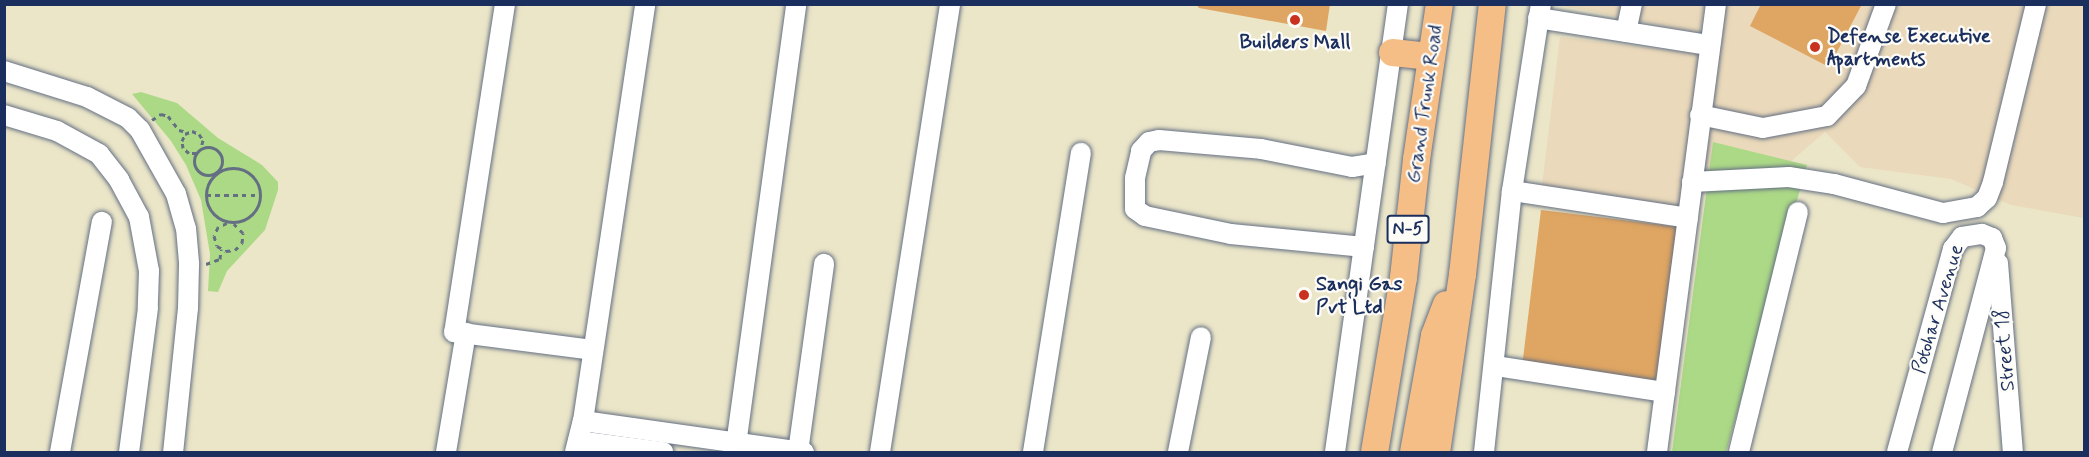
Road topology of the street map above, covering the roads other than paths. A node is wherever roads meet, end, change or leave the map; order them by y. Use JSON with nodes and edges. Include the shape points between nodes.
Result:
{"nodes":[{"id":1,"x":505,"y":4,"type":"edge"},
{"id":2,"x":645,"y":4,"type":"edge"},
{"id":3,"x":796,"y":4,"type":"edge"},
{"id":4,"x":950,"y":4,"type":"edge"},
{"id":5,"x":1398,"y":4,"type":"edge"},
{"id":6,"x":1438,"y":4,"type":"edge"},
{"id":7,"x":1492,"y":4,"type":"edge"},
{"id":8,"x":1632,"y":4,"type":"edge"},
{"id":9,"x":1716,"y":4,"type":"edge"},
{"id":10,"x":1886,"y":4,"type":"edge"},
{"id":11,"x":2036,"y":4,"type":"edge"},
{"id":12,"x":1540,"y":11,"type":"edge"},
{"id":13,"x":1626,"y":32,"type":"junction"},
{"id":14,"x":1709,"y":45,"type":"junction"},
{"id":15,"x":1392,"y":52,"type":"junction"},
{"id":16,"x":1431,"y":56,"type":"junction"},
{"id":17,"x":4,"y":71,"type":"edge"},
{"id":18,"x":4,"y":115,"type":"edge"},
{"id":19,"x":1700,"y":116,"type":"junction"},
{"id":20,"x":1081,"y":153,"type":"dead end"},
{"id":21,"x":1376,"y":163,"type":"junction"},
{"id":22,"x":1692,"y":182,"type":"junction"},
{"id":23,"x":1512,"y":191,"type":"junction"},
{"id":24,"x":1798,"y":212,"type":"dead end"},
{"id":25,"x":1688,"y":218,"type":"junction"},
{"id":26,"x":102,"y":222,"type":"dead end"},
{"id":27,"x":1364,"y":247,"type":"junction"},
{"id":28,"x":1996,"y":248,"type":"junction"},
{"id":29,"x":824,"y":264,"type":"dead end"},
{"id":30,"x":1462,"y":274,"type":"junction"},
{"id":31,"x":1403,"y":277,"type":"junction"},
{"id":32,"x":466,"y":333,"type":"junction"},
{"id":33,"x":1201,"y":337,"type":"dead end"},
{"id":34,"x":592,"y":350,"type":"junction"},
{"id":35,"x":1495,"y":366,"type":"junction"},
{"id":36,"x":1665,"y":392,"type":"junction"},
{"id":37,"x":583,"y":421,"type":"junction"},
{"id":38,"x":576,"y":447,"type":"edge"},
{"id":39,"x":712,"y":447,"type":"edge"},
{"id":40,"x":736,"y":448,"type":"edge"},
{"id":41,"x":801,"y":452,"type":"edge"},
{"id":42,"x":1660,"y":452,"type":"edge"},
{"id":43,"x":60,"y":453,"type":"edge"},
{"id":44,"x":129,"y":453,"type":"edge"},
{"id":45,"x":172,"y":453,"type":"edge"},
{"id":46,"x":446,"y":453,"type":"edge"},
{"id":47,"x":663,"y":453,"type":"edge"},
{"id":48,"x":880,"y":453,"type":"edge"},
{"id":49,"x":1033,"y":453,"type":"edge"},
{"id":50,"x":1178,"y":453,"type":"edge"},
{"id":51,"x":1335,"y":453,"type":"edge"},
{"id":52,"x":1374,"y":453,"type":"edge"},
{"id":53,"x":1384,"y":453,"type":"edge"},
{"id":54,"x":1413,"y":453,"type":"edge"},
{"id":55,"x":1436,"y":453,"type":"edge"},
{"id":56,"x":1484,"y":453,"type":"edge"},
{"id":57,"x":1739,"y":453,"type":"edge"},
{"id":58,"x":1897,"y":453,"type":"edge"},
{"id":59,"x":1942,"y":453,"type":"edge"},
{"id":60,"x":2013,"y":453,"type":"edge"}],
"edges":[{"from":1,"to":32,"type":"street","via":[[454,332]]},
{"from":2,"to":34,"type":"street"},
{"from":3,"to":40,"type":"street"},
{"from":4,"to":48,"type":"street"},
{"from":5,"to":15,"type":"street"},
{"from":6,"to":16,"type":"highway","name":"Grand Trunk Road","number":"N-5"},
{"from":7,"to":30,"type":"highway"},
{"from":8,"to":13,"type":"street"},
{"from":9,"to":14,"type":"street"},
{"from":10,"to":19,"type":"street","via":[[1856,86],[1827,116],[1763,128]]},
{"from":11,"to":22,"type":"street","via":[[1993,182],[1987,198],[1977,207],[1943,213],[1834,184],[1789,177]]},
{"from":12,"to":13,"type":"street"},
{"from":12,"to":23,"type":"street"},
{"from":13,"to":14,"type":"street"},
{"from":14,"to":19,"type":"street"},
{"from":15,"to":16,"type":"highway"},
{"from":15,"to":21,"type":"street"},
{"from":16,"to":31,"type":"highway","name":"Grand Trunk Road","number":"N-5"},
{"from":17,"to":45,"type":"street","via":[[87,97],[128,118],[139,128],[176,194],[186,228],[189,265]]},
{"from":18,"to":44,"type":"street","via":[[57,131],[99,154],[139,217],[149,271],[148,308]]},
{"from":19,"to":22,"type":"street"},
{"from":20,"to":49,"type":"street"},
{"from":21,"to":27,"type":"street"},
{"from":21,"to":27,"type":"street","via":[[1352,167],[1261,149],[1159,140],[1149,142],[1141,151],[1135,178],[1135,209],[1145,216],[1231,234]]},
{"from":22,"to":25,"type":"street"},
{"from":23,"to":25,"type":"street"},
{"from":23,"to":35,"type":"street"},
{"from":24,"to":57,"type":"street"},
{"from":25,"to":36,"type":"street"},
{"from":26,"to":43,"type":"street"},
{"from":27,"to":51,"type":"street"},
{"from":28,"to":58,"type":"street","name":"Potohar Avenue","via":[[1992,238],[1977,234],[1962,237],[1953,249]]},
{"from":28,"to":59,"type":"street","name":"Potohar Avenue"},
{"from":28,"to":60,"type":"street","name":"Street 18"},
{"from":29,"to":41,"type":"street"},
{"from":30,"to":54,"type":"highway","via":[[1434,335]]},
{"from":30,"to":55,"type":"highway"},
{"from":31,"to":52,"type":"highway","name":"Grand Trunk Road","number":"N-5"},
{"from":31,"to":53,"type":"highway","via":[[1404,340]]},
{"from":32,"to":34,"type":"street"},
{"from":32,"to":46,"type":"street"},
{"from":33,"to":50,"type":"street"},
{"from":34,"to":37,"type":"street"},
{"from":35,"to":36,"type":"street"},
{"from":35,"to":56,"type":"street"},
{"from":36,"to":42,"type":"street"},
{"from":37,"to":38,"type":"street"},
{"from":37,"to":39,"type":"street"},
{"from":38,"to":47,"type":"street"},
{"from":39,"to":40,"type":"street"},
{"from":40,"to":41,"type":"street"}]}
